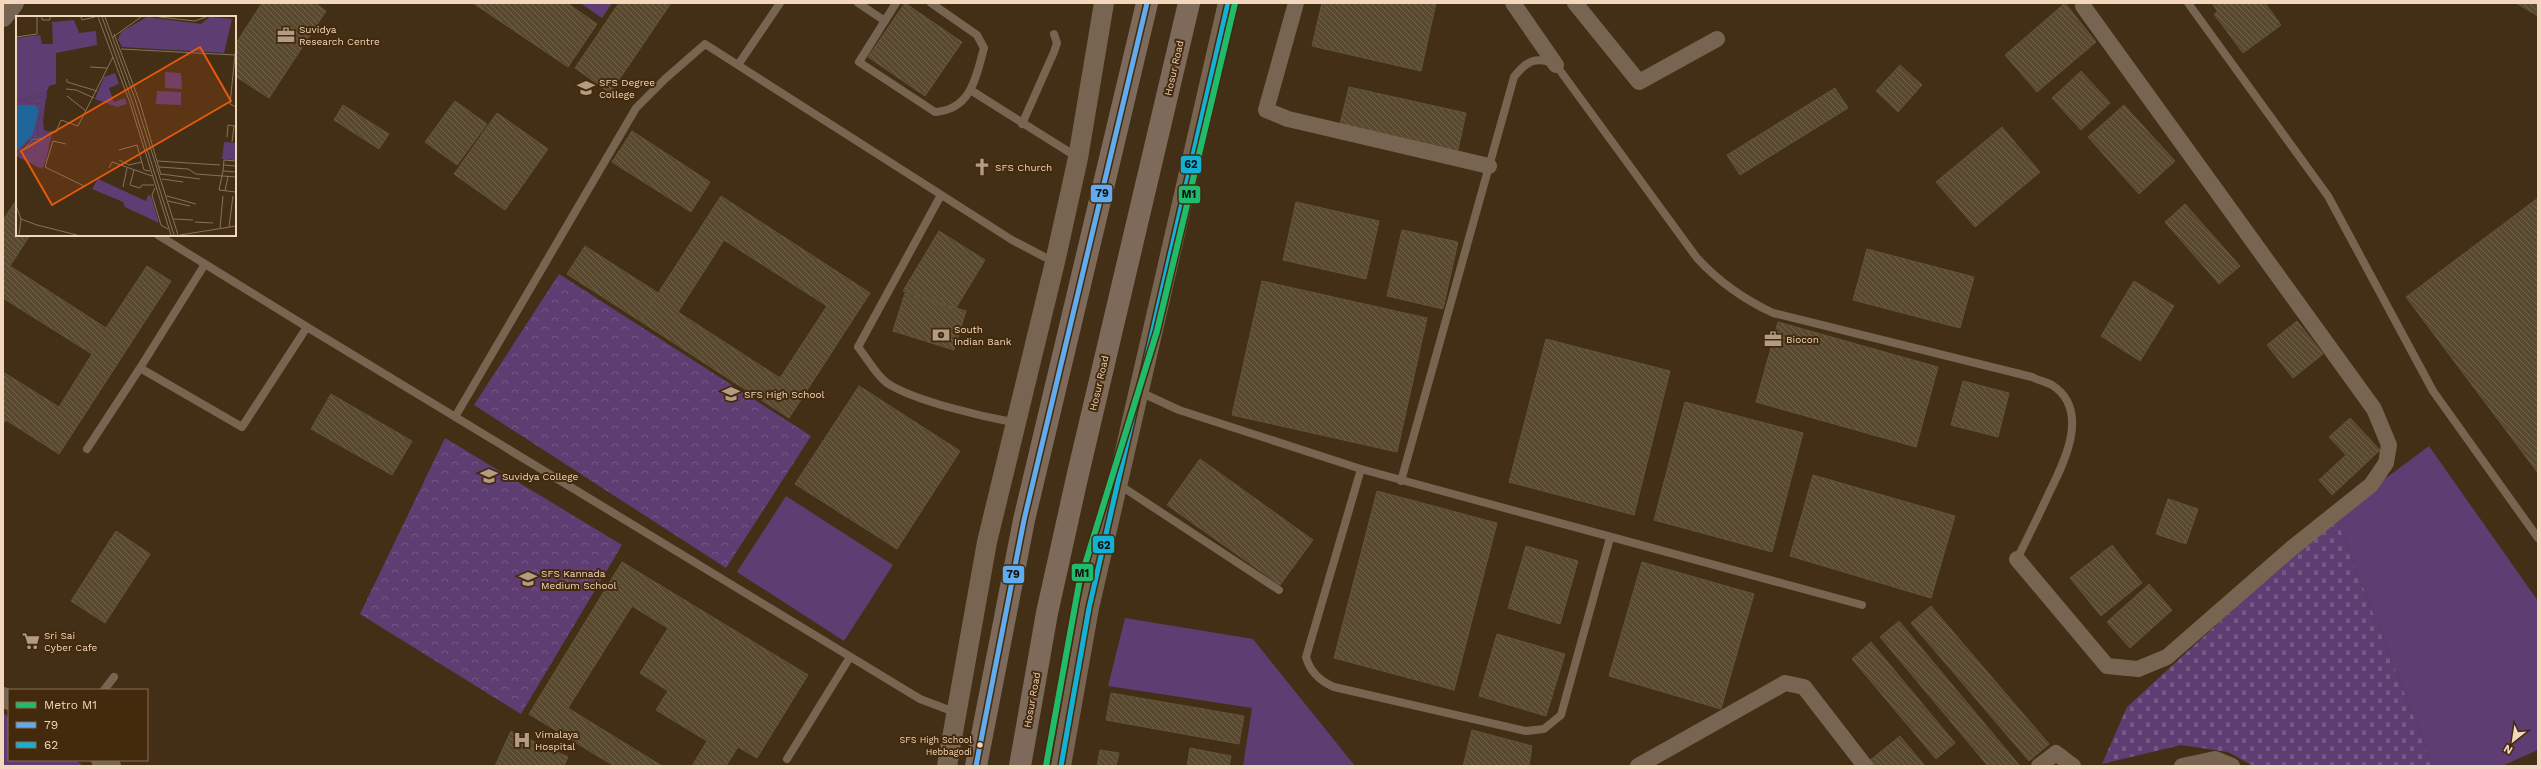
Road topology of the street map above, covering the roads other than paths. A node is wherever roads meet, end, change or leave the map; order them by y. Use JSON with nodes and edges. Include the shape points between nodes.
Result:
{"nodes":[{"id":1,"x":780,"y":3,"type":"edge"},
{"id":2,"x":858,"y":3,"type":"edge"},
{"id":3,"x":896,"y":3,"type":"edge"},
{"id":4,"x":931,"y":3,"type":"edge"},
{"id":5,"x":1104,"y":3,"type":"edge"},
{"id":6,"x":1147,"y":3,"type":"edge"},
{"id":7,"x":1189,"y":3,"type":"edge"},
{"id":8,"x":1228,"y":3,"type":"edge"},
{"id":9,"x":1296,"y":3,"type":"edge"},
{"id":10,"x":1513,"y":3,"type":"edge"},
{"id":11,"x":1575,"y":3,"type":"edge"},
{"id":12,"x":2188,"y":3,"type":"edge"},
{"id":13,"x":2083,"y":6,"type":"dead end"},
{"id":14,"x":885,"y":21,"type":"junction"},
{"id":15,"x":1054,"y":34,"type":"dead end"},
{"id":16,"x":1718,"y":39,"type":"dead end"},
{"id":17,"x":738,"y":65,"type":"junction"},
{"id":18,"x":1556,"y":65,"type":"junction"},
{"id":19,"x":972,"y":91,"type":"junction"},
{"id":20,"x":1022,"y":124,"type":"junction"},
{"id":21,"x":1078,"y":158,"type":"junction"},
{"id":22,"x":1489,"y":166,"type":"junction"},
{"id":23,"x":941,"y":195,"type":"junction"},
{"id":24,"x":160,"y":236,"type":"edge"},
{"id":25,"x":1055,"y":262,"type":"junction"},
{"id":26,"x":205,"y":264,"type":"junction"},
{"id":27,"x":307,"y":327,"type":"junction"},
{"id":28,"x":140,"y":368,"type":"junction"},
{"id":29,"x":1139,"y":392,"type":"junction"},
{"id":30,"x":455,"y":416,"type":"junction"},
{"id":31,"x":1017,"y":423,"type":"junction"},
{"id":32,"x":87,"y":449,"type":"dead end"},
{"id":33,"x":1361,"y":470,"type":"junction"},
{"id":34,"x":1401,"y":481,"type":"junction"},
{"id":35,"x":1118,"y":484,"type":"junction"},
{"id":36,"x":1610,"y":538,"type":"junction"},
{"id":37,"x":2538,"y":538,"type":"edge"},
{"id":38,"x":2017,"y":560,"type":"joint"},
{"id":39,"x":1279,"y":590,"type":"dead end"},
{"id":40,"x":1862,"y":605,"type":"dead end"},
{"id":41,"x":850,"y":657,"type":"junction"},
{"id":42,"x":114,"y":677,"type":"dead end"},
{"id":43,"x":105,"y":689,"type":"edge"},
{"id":44,"x":957,"y":713,"type":"junction"},
{"id":45,"x":787,"y":759,"type":"dead end"},
{"id":46,"x":947,"y":766,"type":"edge"},
{"id":47,"x":976,"y":766,"type":"edge"},
{"id":48,"x":1020,"y":766,"type":"edge"},
{"id":49,"x":1061,"y":766,"type":"edge"},
{"id":50,"x":1638,"y":766,"type":"edge"},
{"id":51,"x":1865,"y":766,"type":"edge"},
{"id":52,"x":2039,"y":766,"type":"edge"},
{"id":53,"x":2073,"y":766,"type":"edge"},
{"id":54,"x":2182,"y":766,"type":"edge"},
{"id":55,"x":2232,"y":766,"type":"edge"}],
"edges":[{"from":1,"to":17,"type":"lane"},
{"from":2,"to":14,"type":"lane"},
{"from":3,"to":14,"type":"lane"},
{"from":4,"to":19,"type":"lane","via":[[978,35],[984,48]]},
{"from":5,"to":21,"type":"street"},
{"from":6,"to":47,"type":"highway","via":[[1024,520]]},
{"from":7,"to":48,"type":"highway","name":"Hosur Road","via":[[1076,478],[1047,613]]},
{"from":8,"to":29,"type":"street"},
{"from":9,"to":22,"type":"street","via":[[1266,110],[1288,119]]},
{"from":10,"to":18,"type":"street"},
{"from":11,"to":16,"type":"street","via":[[1639,82]]},
{"from":12,"to":37,"type":"lane","via":[[2328,196],[2433,391]]},
{"from":13,"to":38,"type":"street","via":[[2374,409],[2389,445],[2386,463],[2371,485],[2292,548],[2167,657],[2138,669],[2107,666]]},
{"from":14,"to":19,"type":"lane","via":[[859,62],[935,112],[948,112]]},
{"from":15,"to":20,"type":"lane","via":[[1057,43],[1052,60]]},
{"from":17,"to":23,"type":"lane"},
{"from":17,"to":30,"type":"lane","via":[[705,44],[636,108]]},
{"from":18,"to":22,"type":"lane","via":[[1540,59],[1531,61],[1524,64],[1514,77]]},
{"from":18,"to":38,"type":"lane","via":[[1697,258],[1710,273],[1747,301],[1773,313],[2032,377],[2052,386],[2066,400],[2072,417],[2072,436],[2066,460]]},
{"from":19,"to":20,"type":"lane"},
{"from":20,"to":21,"type":"lane"},
{"from":21,"to":25,"type":"street"},
{"from":22,"to":34,"type":"lane"},
{"from":23,"to":25,"type":"lane","via":[[1012,240]]},
{"from":23,"to":31,"type":"lane","via":[[858,347],[886,382],[907,392],[983,417]]},
{"from":24,"to":26,"type":"lane"},
{"from":25,"to":31,"type":"street"},
{"from":26,"to":27,"type":"lane"},
{"from":26,"to":28,"type":"lane"},
{"from":27,"to":28,"type":"lane","via":[[242,427]]},
{"from":27,"to":30,"type":"lane"},
{"from":28,"to":32,"type":"lane"},
{"from":29,"to":33,"type":"lane","via":[[1179,410]]},
{"from":29,"to":35,"type":"street"},
{"from":30,"to":41,"type":"lane"},
{"from":31,"to":44,"type":"street","via":[[987,542]]},
{"from":33,"to":34,"type":"lane"},
{"from":33,"to":36,"type":"lane","via":[[1306,657],[1316,676],[1334,687],[1526,731],[1544,729],[1561,715]]},
{"from":34,"to":36,"type":"lane"},
{"from":35,"to":39,"type":"lane"},
{"from":35,"to":49,"type":"street","via":[[1089,608]]},
{"from":36,"to":40,"type":"lane"},
{"from":41,"to":44,"type":"lane","via":[[920,700]]},
{"from":41,"to":45,"type":"lane"},
{"from":42,"to":43,"type":"lane"},
{"from":44,"to":46,"type":"street"},
{"from":50,"to":51,"type":"street","via":[[1786,683],[1804,687]]},
{"from":52,"to":53,"type":"street","via":[[2056,753]]},
{"from":54,"to":55,"type":"street","via":[[2215,759]]}]}
